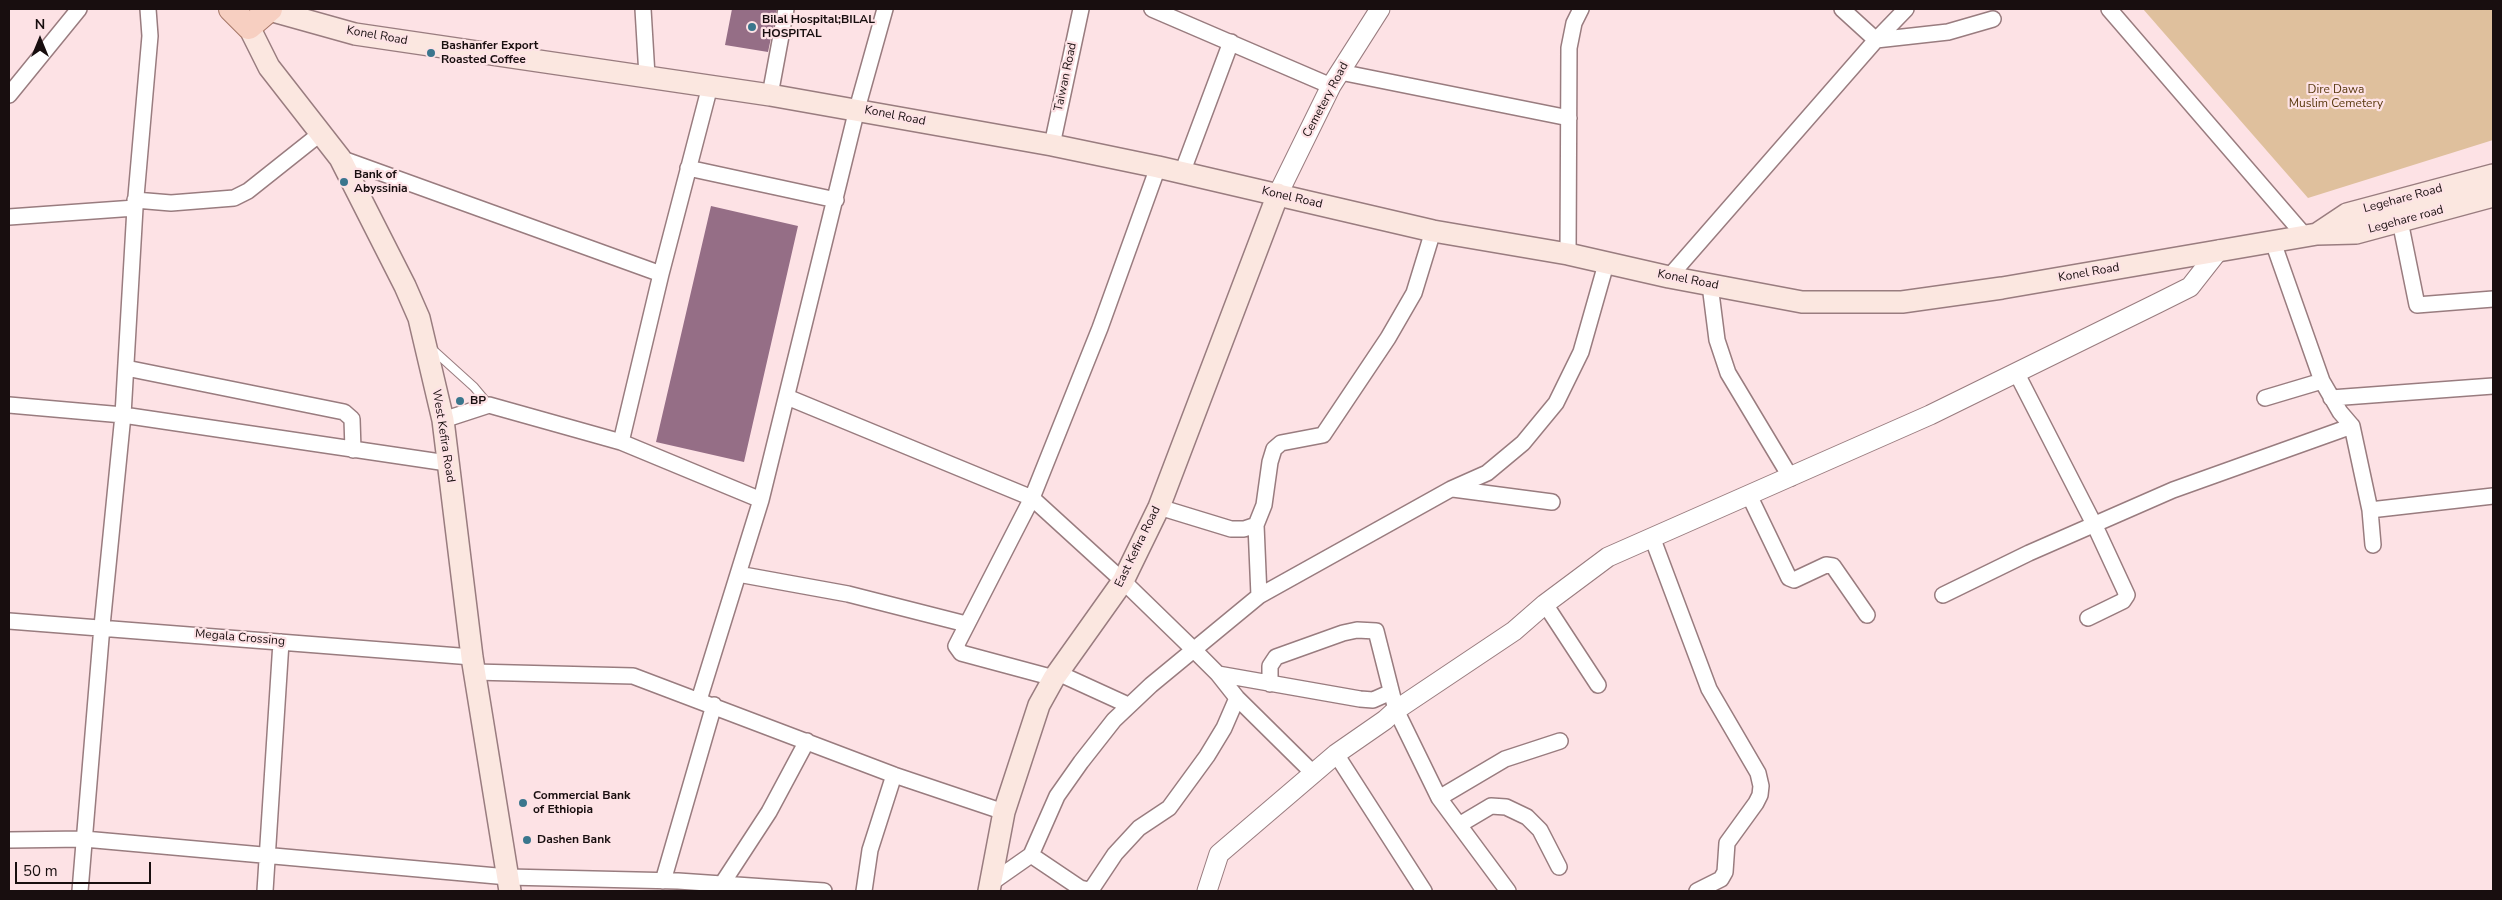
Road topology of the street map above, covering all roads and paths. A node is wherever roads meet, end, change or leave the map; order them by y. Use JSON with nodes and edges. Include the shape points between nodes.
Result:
{"nodes":[{"id":1,"x":79,"y":9,"type":"edge"},
{"id":2,"x":148,"y":9,"type":"edge"},
{"id":3,"x":231,"y":9,"type":"edge"},
{"id":4,"x":270,"y":9,"type":"edge"},
{"id":5,"x":643,"y":9,"type":"edge"},
{"id":6,"x":786,"y":9,"type":"edge"},
{"id":7,"x":885,"y":9,"type":"edge"},
{"id":8,"x":1081,"y":9,"type":"edge"},
{"id":9,"x":1152,"y":9,"type":"edge"},
{"id":10,"x":1380,"y":9,"type":"edge"},
{"id":11,"x":1581,"y":9,"type":"edge"},
{"id":12,"x":1842,"y":9,"type":"edge"},
{"id":13,"x":1906,"y":9,"type":"edge"},
{"id":14,"x":2109,"y":9,"type":"edge"},
{"id":15,"x":1993,"y":19,"type":"dead end"},
{"id":16,"x":249,"y":26,"type":"junction"},
{"id":17,"x":1876,"y":40,"type":"junction"},
{"id":18,"x":1231,"y":42,"type":"junction"},
{"id":19,"x":647,"y":76,"type":"junction"},
{"id":20,"x":1335,"y":79,"type":"junction"},
{"id":21,"x":710,"y":86,"type":"junction"},
{"id":22,"x":9,"y":95,"type":"edge"},
{"id":23,"x":770,"y":95,"type":"junction"},
{"id":24,"x":857,"y":109,"type":"junction"},
{"id":25,"x":1569,"y":118,"type":"junction"},
{"id":26,"x":321,"y":133,"type":"junction"},
{"id":27,"x":1052,"y":146,"type":"junction"},
{"id":28,"x":340,"y":158,"type":"junction"},
{"id":29,"x":1158,"y":167,"type":"junction"},
{"id":30,"x":688,"y":168,"type":"junction"},
{"id":31,"x":1182,"y":172,"type":"junction"},
{"id":32,"x":2493,"y":175,"type":"edge"},
{"id":33,"x":1278,"y":194,"type":"junction"},
{"id":34,"x":2493,"y":196,"type":"edge"},
{"id":35,"x":836,"y":200,"type":"junction"},
{"id":36,"x":135,"y":204,"type":"junction"},
{"id":37,"x":9,"y":217,"type":"edge"},
{"id":38,"x":2400,"y":221,"type":"junction"},
{"id":39,"x":1433,"y":231,"type":"junction"},
{"id":40,"x":2311,"y":235,"type":"junction"},
{"id":41,"x":2273,"y":242,"type":"junction"},
{"id":42,"x":2219,"y":250,"type":"junction"},
{"id":43,"x":1568,"y":254,"type":"junction"},
{"id":44,"x":1606,"y":264,"type":"junction"},
{"id":45,"x":661,"y":274,"type":"junction"},
{"id":46,"x":1669,"y":277,"type":"junction"},
{"id":47,"x":1710,"y":284,"type":"junction"},
{"id":48,"x":2493,"y":299,"type":"edge"},
{"id":49,"x":426,"y":344,"type":"junction"},
{"id":50,"x":126,"y":368,"type":"junction"},
{"id":51,"x":2016,"y":372,"type":"junction"},
{"id":52,"x":2322,"y":381,"type":"junction"},
{"id":53,"x":2493,"y":386,"type":"edge"},
{"id":54,"x":787,"y":397,"type":"junction"},
{"id":55,"x":2265,"y":398,"type":"dead end"},
{"id":56,"x":2331,"y":398,"type":"junction"},
{"id":57,"x":9,"y":405,"type":"edge"},
{"id":58,"x":489,"y":405,"type":"junction"},
{"id":59,"x":123,"y":415,"type":"junction"},
{"id":60,"x":442,"y":420,"type":"junction"},
{"id":61,"x":2352,"y":426,"type":"junction"},
{"id":62,"x":621,"y":442,"type":"junction"},
{"id":63,"x":353,"y":450,"type":"junction"},
{"id":64,"x":447,"y":463,"type":"junction"},
{"id":65,"x":1791,"y":478,"type":"junction"},
{"id":66,"x":1451,"y":488,"type":"junction"},
{"id":67,"x":1749,"y":495,"type":"junction"},
{"id":68,"x":2493,"y":496,"type":"edge"},
{"id":69,"x":1032,"y":498,"type":"junction"},
{"id":70,"x":761,"y":500,"type":"junction"},
{"id":71,"x":1552,"y":502,"type":"dead end"},
{"id":72,"x":1159,"y":506,"type":"junction"},
{"id":73,"x":2370,"y":510,"type":"junction"},
{"id":74,"x":1256,"y":524,"type":"junction"},
{"id":75,"x":2095,"y":526,"type":"junction"},
{"id":76,"x":1652,"y":537,"type":"junction"},
{"id":77,"x":2373,"y":545,"type":"dead end"},
{"id":78,"x":738,"y":574,"type":"junction"},
{"id":79,"x":1123,"y":581,"type":"junction"},
{"id":80,"x":1943,"y":595,"type":"dead end"},
{"id":81,"x":1259,"y":596,"type":"junction"},
{"id":82,"x":1545,"y":604,"type":"junction"},
{"id":83,"x":1867,"y":615,"type":"dead end"},
{"id":84,"x":2088,"y":618,"type":"dead end"},
{"id":85,"x":9,"y":621,"type":"edge"},
{"id":86,"x":966,"y":624,"type":"junction"},
{"id":87,"x":102,"y":626,"type":"junction"},
{"id":88,"x":281,"y":642,"type":"junction"},
{"id":89,"x":1194,"y":650,"type":"junction"},
{"id":90,"x":473,"y":665,"type":"junction"},
{"id":91,"x":1218,"y":674,"type":"junction"},
{"id":92,"x":1056,"y":675,"type":"junction"},
{"id":93,"x":1270,"y":684,"type":"junction"},
{"id":94,"x":1598,"y":685,"type":"dead end"},
{"id":95,"x":1237,"y":698,"type":"junction"},
{"id":96,"x":699,"y":700,"type":"junction"},
{"id":97,"x":1393,"y":701,"type":"junction"},
{"id":98,"x":714,"y":705,"type":"junction"},
{"id":99,"x":1128,"y":705,"type":"junction"},
{"id":100,"x":807,"y":740,"type":"junction"},
{"id":101,"x":1560,"y":740,"type":"dead end"},
{"id":102,"x":1336,"y":754,"type":"junction"},
{"id":103,"x":1314,"y":774,"type":"junction"},
{"id":104,"x":894,"y":775,"type":"junction"},
{"id":105,"x":1440,"y":798,"type":"junction"},
{"id":106,"x":1004,"y":812,"type":"junction"},
{"id":107,"x":1459,"y":825,"type":"junction"},
{"id":108,"x":84,"y":839,"type":"junction"},
{"id":109,"x":9,"y":840,"type":"edge"},
{"id":110,"x":267,"y":855,"type":"junction"},
{"id":111,"x":1031,"y":855,"type":"junction"},
{"id":112,"x":1559,"y":867,"type":"dead end"},
{"id":113,"x":509,"y":884,"type":"edge"},
{"id":114,"x":674,"y":884,"type":"edge"},
{"id":115,"x":722,"y":884,"type":"junction"},
{"id":116,"x":990,"y":887,"type":"edge"},
{"id":117,"x":80,"y":891,"type":"edge"},
{"id":118,"x":265,"y":891,"type":"edge"},
{"id":119,"x":824,"y":891,"type":"edge"},
{"id":120,"x":864,"y":891,"type":"edge"},
{"id":121,"x":1207,"y":891,"type":"edge"},
{"id":122,"x":1424,"y":891,"type":"edge"},
{"id":123,"x":1508,"y":891,"type":"edge"},
{"id":124,"x":1697,"y":891,"type":"edge"}],
"edges":[{"from":1,"to":22,"type":"street"},
{"from":2,"to":36,"type":"street","via":[[150,36]]},
{"from":3,"to":16,"type":"main road"},
{"from":4,"to":16,"type":"main road"},
{"from":4,"to":19,"type":"main road","name":"Konel Road","via":[[356,34]]},
{"from":5,"to":19,"type":"street"},
{"from":6,"to":23,"type":"street"},
{"from":7,"to":24,"type":"street"},
{"from":8,"to":27,"type":"street","name":"Taiwan Road"},
{"from":9,"to":18,"type":"street"},
{"from":10,"to":20,"type":"street","name":"Cemetery Road"},
{"from":11,"to":25,"type":"street","via":[[1568,48]]},
{"from":12,"to":17,"type":"street"},
{"from":13,"to":17,"type":"street"},
{"from":14,"to":40,"type":"street"},
{"from":15,"to":17,"type":"street","via":[[1948,32]]},
{"from":16,"to":26,"type":"main road","name":"West Kefira Road","via":[[269,67]]},
{"from":17,"to":46,"type":"street"},
{"from":18,"to":20,"type":"street"},
{"from":18,"to":31,"type":"street"},
{"from":19,"to":21,"type":"main road","name":"Konel Road"},
{"from":20,"to":25,"type":"street"},
{"from":20,"to":33,"type":"street","name":"Cemetery Road"},
{"from":21,"to":23,"type":"main road","name":"Konel Road"},
{"from":21,"to":30,"type":"street"},
{"from":23,"to":24,"type":"main road","name":"Konel Road"},
{"from":24,"to":27,"type":"main road","name":"Konel Road"},
{"from":24,"to":35,"type":"street"},
{"from":25,"to":43,"type":"street"},
{"from":26,"to":28,"type":"main road","name":"West Kefira Road"},
{"from":26,"to":36,"type":"street","via":[[234,198]]},
{"from":27,"to":29,"type":"main road","name":"Konel Road"},
{"from":28,"to":45,"type":"street"},
{"from":28,"to":49,"type":"main road","name":"West Kefira Road","via":[[405,286]]},
{"from":29,"to":31,"type":"main road","name":"Konel Road"},
{"from":29,"to":69,"type":"street","via":[[1100,328]]},
{"from":30,"to":35,"type":"street"},
{"from":30,"to":45,"type":"street"},
{"from":31,"to":33,"type":"main road","name":"Konel Road"},
{"from":32,"to":40,"type":"main road","name":"Legehare Road","via":[[2347,214]]},
{"from":33,"to":39,"type":"main road","name":"Konel Road"},
{"from":33,"to":72,"type":"main road","name":"East Kefira Road"},
{"from":34,"to":38,"type":"main road","name":"Legehare road"},
{"from":35,"to":54,"type":"street"},
{"from":36,"to":37,"type":"street"},
{"from":36,"to":50,"type":"street"},
{"from":38,"to":40,"type":"main road","name":"Legehare road","via":[[2356,233]]},
{"from":38,"to":48,"type":"street","via":[[2417,305]]},
{"from":39,"to":43,"type":"main road","name":"Konel Road"},
{"from":39,"to":74,"type":"street","via":[[1414,293],[1324,435],[1280,443],[1274,448],[1264,505]]},
{"from":40,"to":41,"type":"main road","name":"Konel Road"},
{"from":41,"to":42,"type":"main road","name":"Konel Road"},
{"from":41,"to":52,"type":"street"},
{"from":42,"to":47,"type":"main road","name":"Konel Road","via":[[1902,302],[1802,302]]},
{"from":42,"to":51,"type":"street","via":[[2190,287]]},
{"from":43,"to":44,"type":"main road","name":"Konel Road"},
{"from":44,"to":46,"type":"main road","name":"Konel Road"},
{"from":44,"to":66,"type":"street","via":[[1581,352],[1556,403],[1523,442],[1487,473]]},
{"from":45,"to":62,"type":"street"},
{"from":46,"to":47,"type":"main road","name":"Konel Road"},
{"from":47,"to":65,"type":"street","via":[[1717,340],[1728,374]]},
{"from":49,"to":58,"type":"lane"},
{"from":49,"to":60,"type":"main road","name":"West Kefira Road"},
{"from":50,"to":59,"type":"street"},
{"from":50,"to":63,"type":"street","via":[[344,412],[352,419]]},
{"from":51,"to":65,"type":"street"},
{"from":51,"to":75,"type":"street"},
{"from":52,"to":55,"type":"street"},
{"from":52,"to":56,"type":"street"},
{"from":53,"to":56,"type":"street"},
{"from":54,"to":69,"type":"street"},
{"from":54,"to":70,"type":"street"},
{"from":56,"to":61,"type":"street"},
{"from":57,"to":59,"type":"street"},
{"from":58,"to":60,"type":"street"},
{"from":58,"to":62,"type":"street"},
{"from":59,"to":63,"type":"street"},
{"from":59,"to":87,"type":"street"},
{"from":60,"to":64,"type":"main road","name":"West Kefira Road"},
{"from":61,"to":73,"type":"street"},
{"from":61,"to":75,"type":"street","via":[[2219,472]]},
{"from":62,"to":70,"type":"street"},
{"from":63,"to":64,"type":"street"},
{"from":64,"to":90,"type":"main road","name":"West Kefira Road"},
{"from":65,"to":67,"type":"street"},
{"from":66,"to":71,"type":"street"},
{"from":66,"to":81,"type":"street"},
{"from":67,"to":76,"type":"street"},
{"from":67,"to":83,"type":"street","via":[[1789,578],[1794,580],[1826,565],[1833,566]]},
{"from":68,"to":73,"type":"street"},
{"from":69,"to":79,"type":"street"},
{"from":69,"to":86,"type":"street"},
{"from":70,"to":78,"type":"street"},
{"from":72,"to":74,"type":"street","via":[[1231,529],[1244,529]]},
{"from":72,"to":79,"type":"main road","name":"East Kefira Road"},
{"from":73,"to":77,"type":"street"},
{"from":74,"to":81,"type":"street"},
{"from":75,"to":80,"type":"street","via":[[2029,553]]},
{"from":75,"to":84,"type":"street","via":[[2127,598]]},
{"from":76,"to":82,"type":"street","via":[[1608,557]]},
{"from":76,"to":124,"type":"street","via":[[1709,688],[1758,773],[1761,786],[1756,803],[1727,843],[1725,872],[1716,884]]},
{"from":78,"to":86,"type":"street","via":[[848,594]]},
{"from":78,"to":96,"type":"street"},
{"from":79,"to":89,"type":"street"},
{"from":79,"to":92,"type":"main road","name":"East Kefira Road"},
{"from":81,"to":89,"type":"street"},
{"from":82,"to":94,"type":"street"},
{"from":82,"to":97,"type":"street","via":[[1514,632]]},
{"from":85,"to":87,"type":"street","name":"Megala Crossing"},
{"from":86,"to":92,"type":"street","via":[[958,640],[958,651]]},
{"from":87,"to":88,"type":"street","name":"Megala Crossing"},
{"from":87,"to":108,"type":"street"},
{"from":88,"to":90,"type":"street","name":"Megala Crossing"},
{"from":88,"to":110,"type":"street"},
{"from":89,"to":91,"type":"street"},
{"from":89,"to":99,"type":"street"},
{"from":90,"to":96,"type":"street","name":"Megala Crossing","via":[[633,676]]},
{"from":90,"to":113,"type":"main road","name":"West Kefira Road"},
{"from":91,"to":93,"type":"street"},
{"from":91,"to":95,"type":"street"},
{"from":92,"to":99,"type":"street"},
{"from":92,"to":106,"type":"main road","name":"East Kefira Road","via":[[1039,705]]},
{"from":93,"to":97,"type":"street","via":[[1360,699]]},
{"from":93,"to":97,"type":"street","via":[[1270,666],[1276,657],[1343,633],[1372,630],[1378,635]]},
{"from":95,"to":103,"type":"street"},
{"from":95,"to":111,"type":"street","via":[[1207,756],[1169,808],[1139,828],[1115,854],[1093,887],[1088,890],[1080,888]]},
{"from":96,"to":98,"type":"street","name":"Megala Crossing"},
{"from":97,"to":102,"type":"street","via":[[1385,720]]},
{"from":97,"to":105,"type":"street"},
{"from":98,"to":100,"type":"street","name":"Megala Crossing"},
{"from":98,"to":114,"type":"street"},
{"from":99,"to":111,"type":"street","via":[[1080,762],[1057,796]]},
{"from":100,"to":104,"type":"street","name":"Megala Crossing"},
{"from":100,"to":115,"type":"street","via":[[769,812]]},
{"from":101,"to":105,"type":"street","via":[[1505,760]]},
{"from":102,"to":103,"type":"street"},
{"from":102,"to":122,"type":"street"},
{"from":103,"to":121,"type":"street","via":[[1219,854]]},
{"from":104,"to":106,"type":"street","name":"Megala Crossing"},
{"from":104,"to":120,"type":"street","via":[[870,850]]},
{"from":105,"to":107,"type":"street"},
{"from":106,"to":116,"type":"main road","name":"East Kefira Road"},
{"from":107,"to":112,"type":"street","via":[[1491,806],[1506,807],[1527,817],[1540,830]]},
{"from":107,"to":123,"type":"street"},
{"from":108,"to":109,"type":"street"},
{"from":108,"to":110,"type":"street"},
{"from":108,"to":117,"type":"street"},
{"from":110,"to":113,"type":"street"},
{"from":110,"to":118,"type":"street"},
{"from":111,"to":116,"type":"street"},
{"from":113,"to":114,"type":"street"},
{"from":114,"to":115,"type":"street"},
{"from":115,"to":119,"type":"street"}]}
